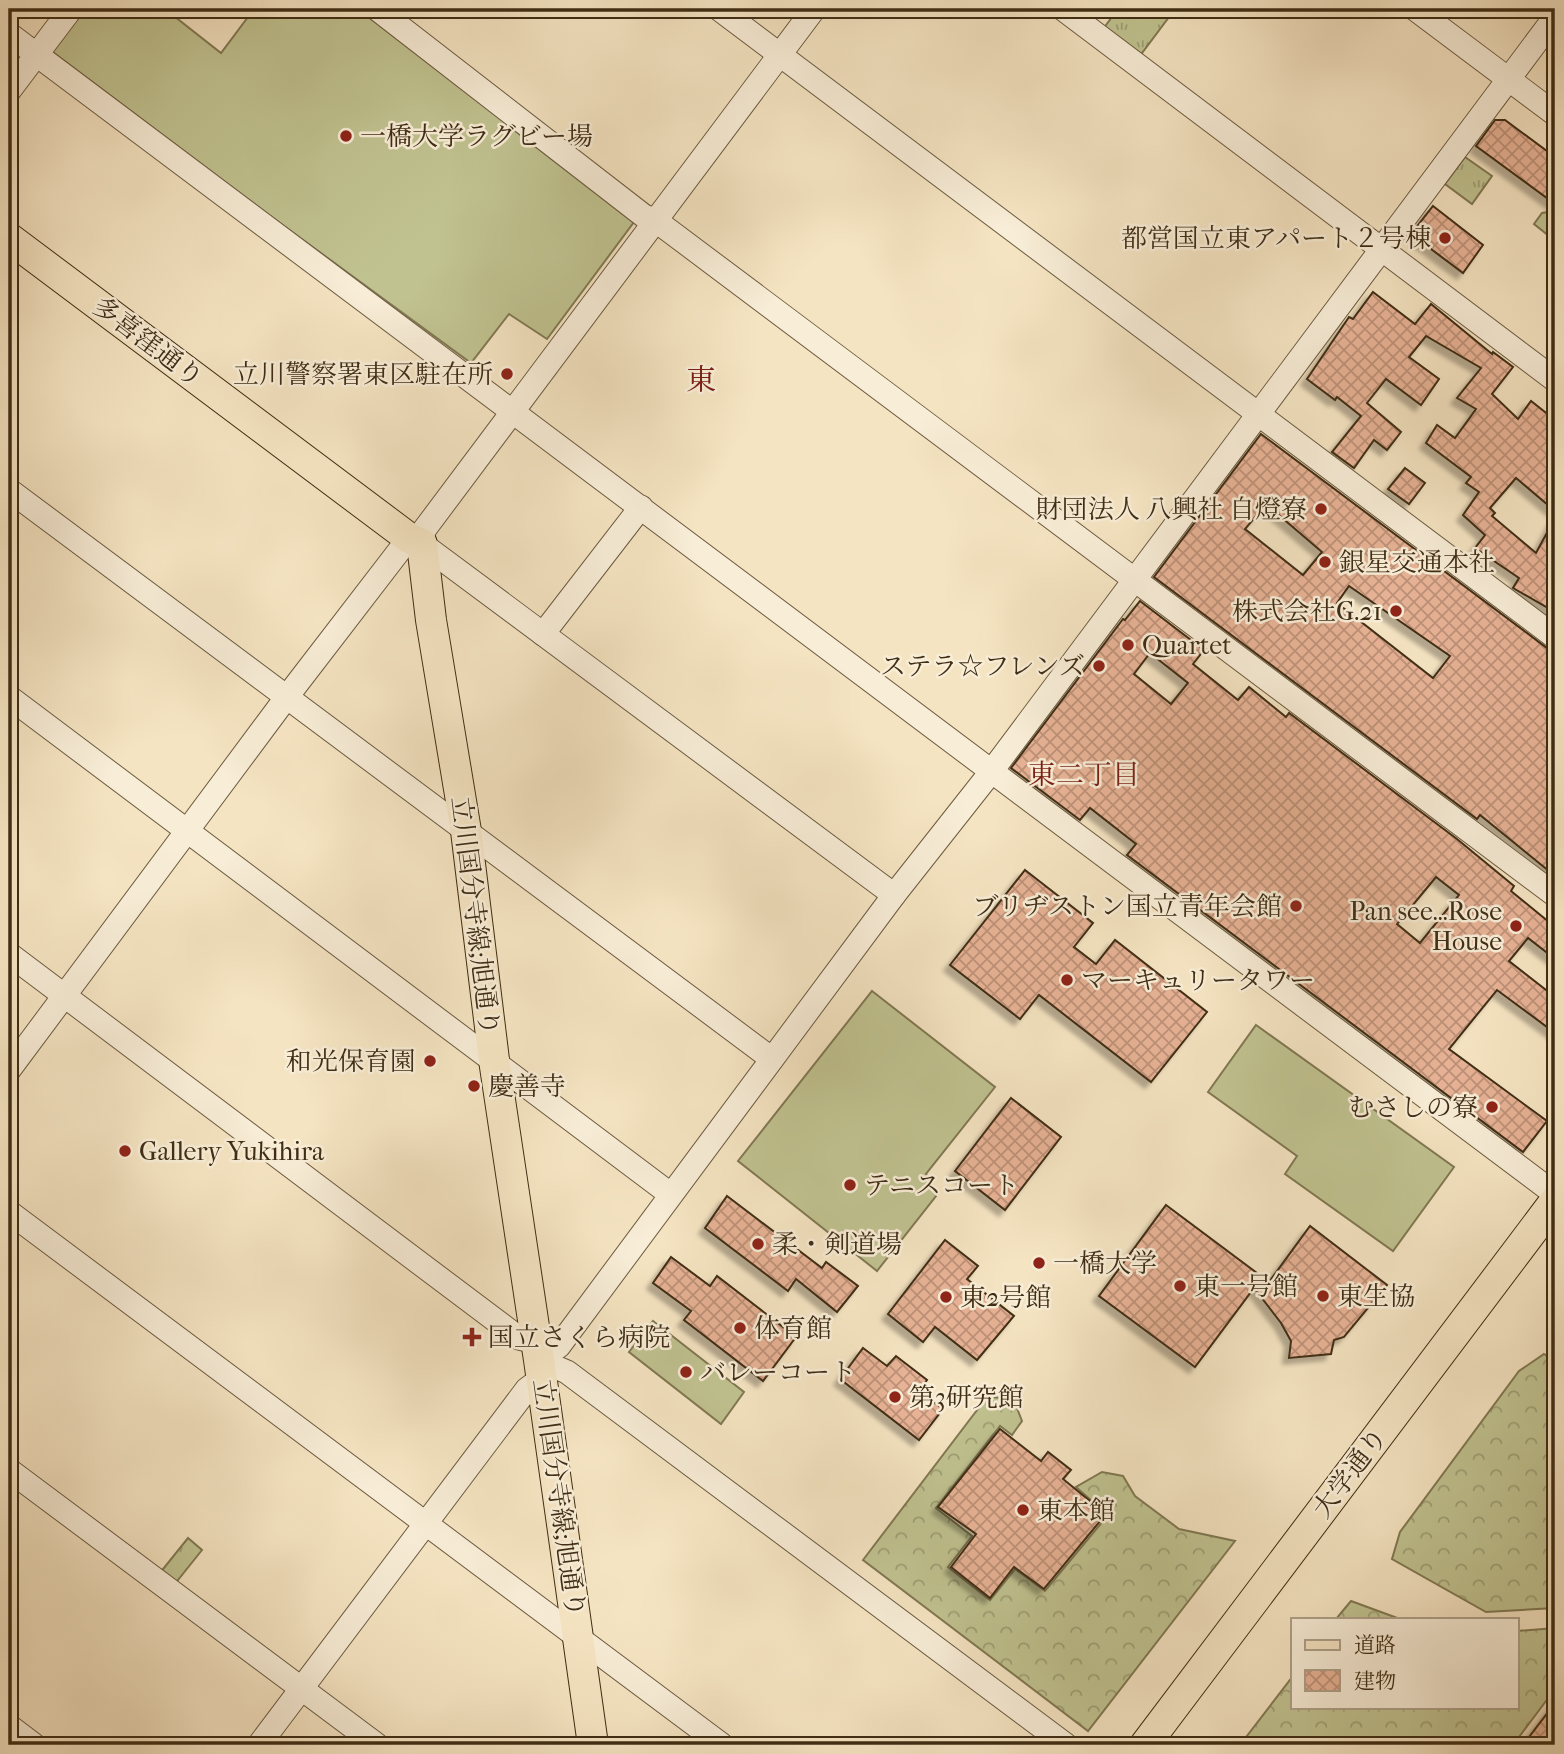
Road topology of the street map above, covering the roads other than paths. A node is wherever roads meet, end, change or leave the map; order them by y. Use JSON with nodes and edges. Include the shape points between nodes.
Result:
{"nodes":[{"id":1,"x":71,"y":9,"type":"edge"},
{"id":2,"x":377,"y":9,"type":"edge"},
{"id":3,"x":719,"y":9,"type":"edge"},
{"id":4,"x":814,"y":9,"type":"edge"},
{"id":5,"x":1063,"y":9,"type":"edge"},
{"id":6,"x":1415,"y":9,"type":"edge"},
{"id":7,"x":1555,"y":17,"type":"edge"},
{"id":8,"x":9,"y":34,"type":"edge"},
{"id":9,"x":36,"y":55,"type":"junction"},
{"id":10,"x":780,"y":55,"type":"junction"},
{"id":11,"x":1508,"y":78,"type":"junction"},
{"id":12,"x":9,"y":91,"type":"edge"},
{"id":13,"x":1555,"y":114,"type":"edge"},
{"id":14,"x":655,"y":220,"type":"junction"},
{"id":15,"x":9,"y":238,"type":"edge"},
{"id":16,"x":1382,"y":249,"type":"junction"},
{"id":17,"x":1555,"y":380,"type":"edge"},
{"id":18,"x":512,"y":412,"type":"junction"},
{"id":19,"x":1258,"y":414,"type":"junction"},
{"id":20,"x":9,"y":490,"type":"edge"},
{"id":21,"x":641,"y":507,"type":"junction"},
{"id":22,"x":415,"y":541,"type":"junction"},
{"id":23,"x":1134,"y":578,"type":"junction"},
{"id":24,"x":543,"y":634,"type":"junction"},
{"id":25,"x":1555,"y":637,"type":"edge"},
{"id":26,"x":9,"y":696,"type":"edge"},
{"id":27,"x":285,"y":698,"type":"junction"},
{"id":28,"x":990,"y":772,"type":"junction"},
{"id":29,"x":188,"y":831,"type":"junction"},
{"id":30,"x":466,"y":831,"type":"junction"},
{"id":31,"x":894,"y":895,"type":"junction"},
{"id":32,"x":1555,"y":895,"type":"edge"},
{"id":33,"x":9,"y":954,"type":"edge"},
{"id":34,"x":63,"y":996,"type":"junction"},
{"id":35,"x":772,"y":1059,"type":"junction"},
{"id":36,"x":494,"y":1060,"type":"junction"},
{"id":37,"x":9,"y":1070,"type":"edge"},
{"id":38,"x":670,"y":1194,"type":"junction"},
{"id":39,"x":1555,"y":1194,"type":"edge"},
{"id":40,"x":1555,"y":1202,"type":"edge"},
{"id":41,"x":9,"y":1212,"type":"edge"},
{"id":42,"x":1555,"y":1232,"type":"edge"},
{"id":43,"x":539,"y":1360,"type":"junction"},
{"id":44,"x":9,"y":1470,"type":"edge"},
{"id":45,"x":425,"y":1525,"type":"junction"},
{"id":46,"x":579,"y":1637,"type":"junction"},
{"id":47,"x":302,"y":1689,"type":"junction"},
{"id":48,"x":9,"y":1726,"type":"edge"},
{"id":49,"x":34,"y":1745,"type":"edge"},
{"id":50,"x":259,"y":1745,"type":"edge"},
{"id":51,"x":377,"y":1745,"type":"edge"},
{"id":52,"x":593,"y":1745,"type":"edge"},
{"id":53,"x":722,"y":1745,"type":"edge"},
{"id":54,"x":1066,"y":1745,"type":"edge"},
{"id":55,"x":1146,"y":1745,"type":"edge"},
{"id":56,"x":1168,"y":1745,"type":"edge"}],
"edges":[{"from":1,"to":9,"type":"street"},
{"from":2,"to":14,"type":"street"},
{"from":3,"to":10,"type":"street"},
{"from":4,"to":10,"type":"street"},
{"from":5,"to":16,"type":"street"},
{"from":6,"to":11,"type":"street"},
{"from":7,"to":11,"type":"street"},
{"from":8,"to":9,"type":"street"},
{"from":9,"to":12,"type":"street"},
{"from":9,"to":18,"type":"street"},
{"from":10,"to":14,"type":"street"},
{"from":10,"to":19,"type":"street"},
{"from":11,"to":13,"type":"street"},
{"from":11,"to":16,"type":"street"},
{"from":14,"to":18,"type":"street"},
{"from":14,"to":23,"type":"street"},
{"from":15,"to":22,"type":"main road","name":"多喜窪通り"},
{"from":16,"to":17,"type":"street"},
{"from":16,"to":19,"type":"street"},
{"from":18,"to":21,"type":"street"},
{"from":18,"to":22,"type":"street"},
{"from":19,"to":23,"type":"street"},
{"from":19,"to":25,"type":"street"},
{"from":20,"to":27,"type":"street"},
{"from":21,"to":24,"type":"street"},
{"from":21,"to":28,"type":"street"},
{"from":22,"to":24,"type":"street"},
{"from":22,"to":27,"type":"street"},
{"from":22,"to":30,"type":"main road","name":"立川国分寺線;旭通り"},
{"from":23,"to":28,"type":"street"},
{"from":23,"to":32,"type":"street"},
{"from":24,"to":31,"type":"street"},
{"from":26,"to":29,"type":"street"},
{"from":27,"to":29,"type":"street"},
{"from":27,"to":30,"type":"street"},
{"from":28,"to":31,"type":"street"},
{"from":28,"to":39,"type":"street"},
{"from":29,"to":34,"type":"street"},
{"from":29,"to":36,"type":"street"},
{"from":30,"to":35,"type":"street"},
{"from":30,"to":36,"type":"main road","name":"立川国分寺線;旭通り"},
{"from":31,"to":35,"type":"street"},
{"from":33,"to":34,"type":"street"},
{"from":34,"to":37,"type":"street"},
{"from":34,"to":43,"type":"street","via":[[519,1338]]},
{"from":35,"to":38,"type":"street"},
{"from":36,"to":38,"type":"street"},
{"from":36,"to":43,"type":"main road","name":"立川国分寺線;旭通り"},
{"from":38,"to":43,"type":"street","via":[[559,1346]]},
{"from":40,"to":55,"type":"main road","name":"大学通り"},
{"from":41,"to":45,"type":"street"},
{"from":42,"to":56,"type":"main road","name":"大学通り"},
{"from":43,"to":45,"type":"street","via":[[527,1388]]},
{"from":43,"to":46,"type":"main road","name":"立川国分寺線;旭通り"},
{"from":43,"to":54,"type":"street","via":[[567,1372]]},
{"from":44,"to":47,"type":"street"},
{"from":45,"to":46,"type":"street"},
{"from":45,"to":47,"type":"street"},
{"from":46,"to":52,"type":"main road","name":"立川国分寺線;旭通り"},
{"from":46,"to":53,"type":"street"},
{"from":47,"to":50,"type":"street"},
{"from":47,"to":51,"type":"street"},
{"from":48,"to":49,"type":"street"}]}
